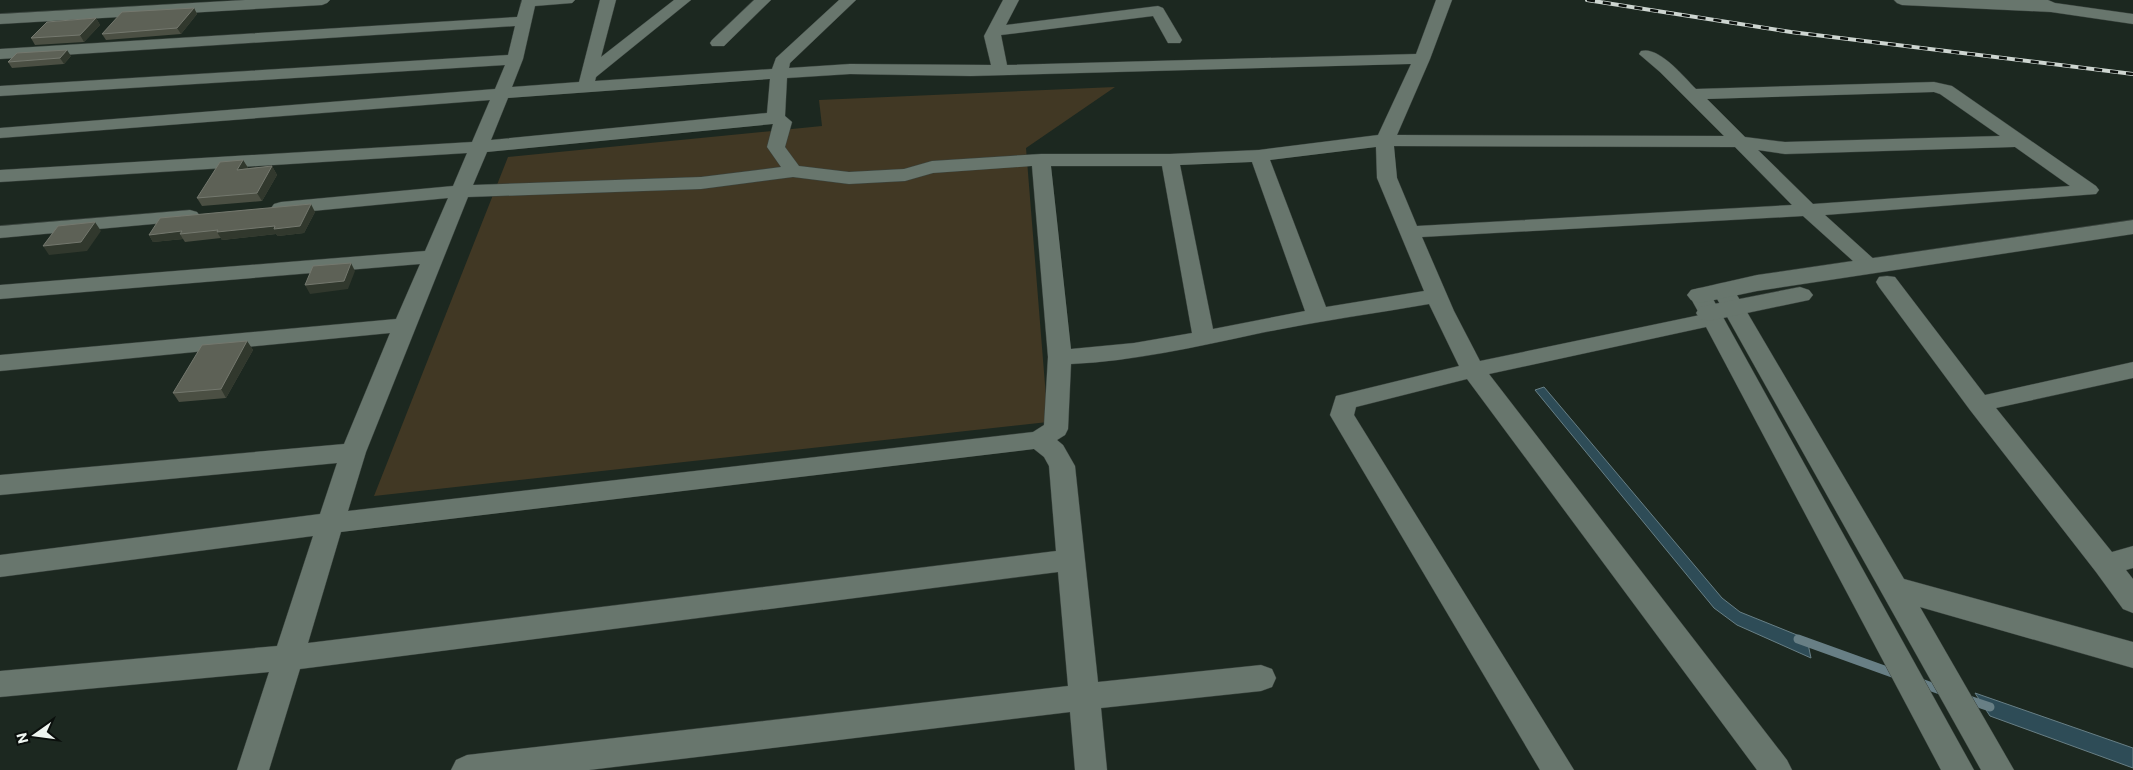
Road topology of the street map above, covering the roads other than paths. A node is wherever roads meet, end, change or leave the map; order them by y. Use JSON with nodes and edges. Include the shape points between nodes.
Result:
{"nodes":[{"id":1,"x":36,"y":0,"type":"edge"},
{"id":2,"x":322,"y":0,"type":"edge"},
{"id":3,"x":566,"y":0,"type":"edge"},
{"id":4,"x":608,"y":0,"type":"edge"},
{"id":5,"x":683,"y":0,"type":"edge"},
{"id":6,"x":763,"y":0,"type":"edge"},
{"id":7,"x":848,"y":0,"type":"edge"},
{"id":8,"x":1011,"y":0,"type":"edge"},
{"id":9,"x":1444,"y":0,"type":"edge"},
{"id":10,"x":1902,"y":0,"type":"edge"},
{"id":11,"x":2037,"y":0,"type":"edge"},
{"id":12,"x":2051,"y":7,"type":"junction"},
{"id":13,"x":527,"y":8,"type":"edge"},
{"id":14,"x":18,"y":18,"type":"junction"},
{"id":15,"x":0,"y":19,"type":"edge"},
{"id":16,"x":2133,"y":19,"type":"edge"},
{"id":17,"x":993,"y":31,"type":"junction"},
{"id":18,"x":0,"y":35,"type":"edge"},
{"id":19,"x":1174,"y":40,"type":"dead end"},
{"id":20,"x":718,"y":43,"type":"dead end"},
{"id":21,"x":0,"y":54,"type":"edge"},
{"id":22,"x":1647,"y":54,"type":"dead end"},
{"id":23,"x":515,"y":59,"type":"junction"},
{"id":24,"x":1422,"y":59,"type":"junction"},
{"id":25,"x":1000,"y":69,"type":"junction"},
{"id":26,"x":779,"y":73,"type":"junction"},
{"id":27,"x":586,"y":81,"type":"junction"},
{"id":28,"x":0,"y":91,"type":"edge"},
{"id":29,"x":1690,"y":94,"type":"junction"},
{"id":30,"x":501,"y":95,"type":"junction"},
{"id":31,"x":776,"y":118,"type":"junction"},
{"id":32,"x":0,"y":133,"type":"edge"},
{"id":33,"x":1385,"y":140,"type":"junction"},
{"id":34,"x":2019,"y":141,"type":"junction"},
{"id":35,"x":1740,"y":142,"type":"junction"},
{"id":36,"x":480,"y":147,"type":"junction"},
{"id":37,"x":1259,"y":156,"type":"junction"},
{"id":38,"x":1041,"y":160,"type":"junction"},
{"id":39,"x":1170,"y":160,"type":"junction"},
{"id":40,"x":793,"y":171,"type":"junction"},
{"id":41,"x":0,"y":176,"type":"edge"},
{"id":42,"x":461,"y":191,"type":"junction"},
{"id":43,"x":263,"y":209,"type":"edge"},
{"id":44,"x":1808,"y":210,"type":"junction"},
{"id":45,"x":204,"y":215,"type":"edge"},
{"id":46,"x":2133,"y":227,"type":"edge"},
{"id":47,"x":0,"y":232,"type":"edge"},
{"id":48,"x":1410,"y":232,"type":"junction"},
{"id":49,"x":2133,"y":244,"type":"edge"},
{"id":50,"x":434,"y":257,"type":"junction"},
{"id":51,"x":1878,"y":274,"type":"junction"},
{"id":52,"x":0,"y":292,"type":"edge"},
{"id":53,"x":1437,"y":296,"type":"junction"},
{"id":54,"x":1716,"y":305,"type":"junction"},
{"id":55,"x":1318,"y":315,"type":"junction"},
{"id":56,"x":405,"y":325,"type":"junction"},
{"id":57,"x":1204,"y":338,"type":"junction"},
{"id":58,"x":1060,"y":357,"type":"junction"},
{"id":59,"x":0,"y":363,"type":"edge"},
{"id":60,"x":1473,"y":370,"type":"junction"},
{"id":61,"x":2133,"y":370,"type":"edge"},
{"id":62,"x":1979,"y":404,"type":"junction"},
{"id":63,"x":1039,"y":440,"type":"junction"},
{"id":64,"x":353,"y":452,"type":"junction"},
{"id":65,"x":0,"y":485,"type":"edge"},
{"id":66,"x":331,"y":523,"type":"junction"},
{"id":67,"x":2133,"y":558,"type":"edge"},
{"id":68,"x":1071,"y":560,"type":"junction"},
{"id":69,"x":2106,"y":564,"type":"junction"},
{"id":70,"x":0,"y":566,"type":"edge"},
{"id":71,"x":1894,"y":588,"type":"junction"},
{"id":72,"x":2133,"y":601,"type":"edge"},
{"id":73,"x":2133,"y":655,"type":"edge"},
{"id":74,"x":288,"y":658,"type":"junction"},
{"id":75,"x":1260,"y":678,"type":"dead end"},
{"id":76,"x":0,"y":684,"type":"edge"},
{"id":77,"x":1084,"y":697,"type":"junction"},
{"id":78,"x":253,"y":770,"type":"edge"},
{"id":79,"x":467,"y":770,"type":"edge"},
{"id":80,"x":1090,"y":770,"type":"edge"},
{"id":81,"x":1558,"y":770,"type":"edge"},
{"id":82,"x":1776,"y":770,"type":"edge"},
{"id":83,"x":1958,"y":770,"type":"edge"},
{"id":84,"x":1998,"y":770,"type":"edge"}],
"edges":[{"from":1,"to":14,"type":"street"},
{"from":2,"to":14,"type":"street"},
{"from":3,"to":13,"type":"street"},
{"from":4,"to":27,"type":"street"},
{"from":5,"to":27,"type":"street"},
{"from":6,"to":20,"type":"street"},
{"from":7,"to":26,"type":"street","via":[[782,61]]},
{"from":8,"to":17,"type":"street"},
{"from":9,"to":24,"type":"street"},
{"from":10,"to":12,"type":"street"},
{"from":11,"to":12,"type":"street"},
{"from":12,"to":16,"type":"street"},
{"from":13,"to":21,"type":"street"},
{"from":13,"to":23,"type":"street"},
{"from":14,"to":15,"type":"street"},
{"from":14,"to":18,"type":"street"},
{"from":17,"to":19,"type":"street","via":[[1158,11]]},
{"from":17,"to":25,"type":"street","via":[[992,40]]},
{"from":22,"to":29,"type":"street","via":[[1666,68]]},
{"from":23,"to":28,"type":"street"},
{"from":23,"to":30,"type":"street"},
{"from":24,"to":25,"type":"street"},
{"from":24,"to":33,"type":"street"},
{"from":25,"to":26,"type":"street","via":[[850,69]]},
{"from":26,"to":27,"type":"street"},
{"from":26,"to":31,"type":"street"},
{"from":27,"to":30,"type":"street"},
{"from":29,"to":34,"type":"street","via":[[1934,87],[1946,90]]},
{"from":29,"to":35,"type":"street"},
{"from":30,"to":32,"type":"street"},
{"from":30,"to":36,"type":"street"},
{"from":31,"to":36,"type":"street"},
{"from":31,"to":40,"type":"street","via":[[783,122],[776,147]]},
{"from":33,"to":35,"type":"street"},
{"from":33,"to":37,"type":"street"},
{"from":33,"to":48,"type":"street","via":[[1387,178]]},
{"from":34,"to":35,"type":"street","via":[[1785,148]]},
{"from":34,"to":44,"type":"street","via":[[2089,190]]},
{"from":35,"to":44,"type":"street"},
{"from":36,"to":41,"type":"street"},
{"from":36,"to":42,"type":"street"},
{"from":37,"to":39,"type":"street"},
{"from":37,"to":55,"type":"street"},
{"from":38,"to":39,"type":"street"},
{"from":38,"to":40,"type":"street","via":[[932,167],[905,175],[858,178]]},
{"from":38,"to":58,"type":"street"},
{"from":39,"to":57,"type":"street"},
{"from":40,"to":42,"type":"street","via":[[701,183]]},
{"from":42,"to":43,"type":"street"},
{"from":42,"to":50,"type":"street"},
{"from":44,"to":48,"type":"street"},
{"from":44,"to":51,"type":"street"},
{"from":45,"to":47,"type":"street"},
{"from":46,"to":51,"type":"street"},
{"from":48,"to":53,"type":"street"},
{"from":49,"to":51,"type":"street"},
{"from":50,"to":52,"type":"street"},
{"from":50,"to":56,"type":"street"},
{"from":51,"to":54,"type":"street","via":[[1776,299]]},
{"from":51,"to":62,"type":"street"},
{"from":53,"to":55,"type":"street"},
{"from":53,"to":60,"type":"street"},
{"from":54,"to":60,"type":"street"},
{"from":54,"to":71,"type":"street"},
{"from":54,"to":83,"type":"street"},
{"from":55,"to":57,"type":"street"},
{"from":56,"to":59,"type":"street"},
{"from":56,"to":64,"type":"street"},
{"from":57,"to":58,"type":"street","via":[[1088,357]]},
{"from":58,"to":63,"type":"street","via":[[1056,429]]},
{"from":60,"to":81,"type":"street","via":[[1345,402],[1342,415]]},
{"from":60,"to":82,"type":"street"},
{"from":61,"to":62,"type":"street"},
{"from":62,"to":69,"type":"street"},
{"from":63,"to":66,"type":"street"},
{"from":63,"to":68,"type":"street","via":[[1054,451],[1062,466]]},
{"from":64,"to":65,"type":"street"},
{"from":64,"to":66,"type":"street"},
{"from":66,"to":70,"type":"street"},
{"from":66,"to":74,"type":"street"},
{"from":67,"to":69,"type":"street"},
{"from":68,"to":74,"type":"street"},
{"from":68,"to":77,"type":"street"},
{"from":69,"to":72,"type":"street"},
{"from":71,"to":73,"type":"street"},
{"from":71,"to":84,"type":"street"},
{"from":74,"to":76,"type":"street"},
{"from":74,"to":78,"type":"street"},
{"from":75,"to":77,"type":"street"},
{"from":77,"to":79,"type":"street"},
{"from":77,"to":80,"type":"street"}]}
